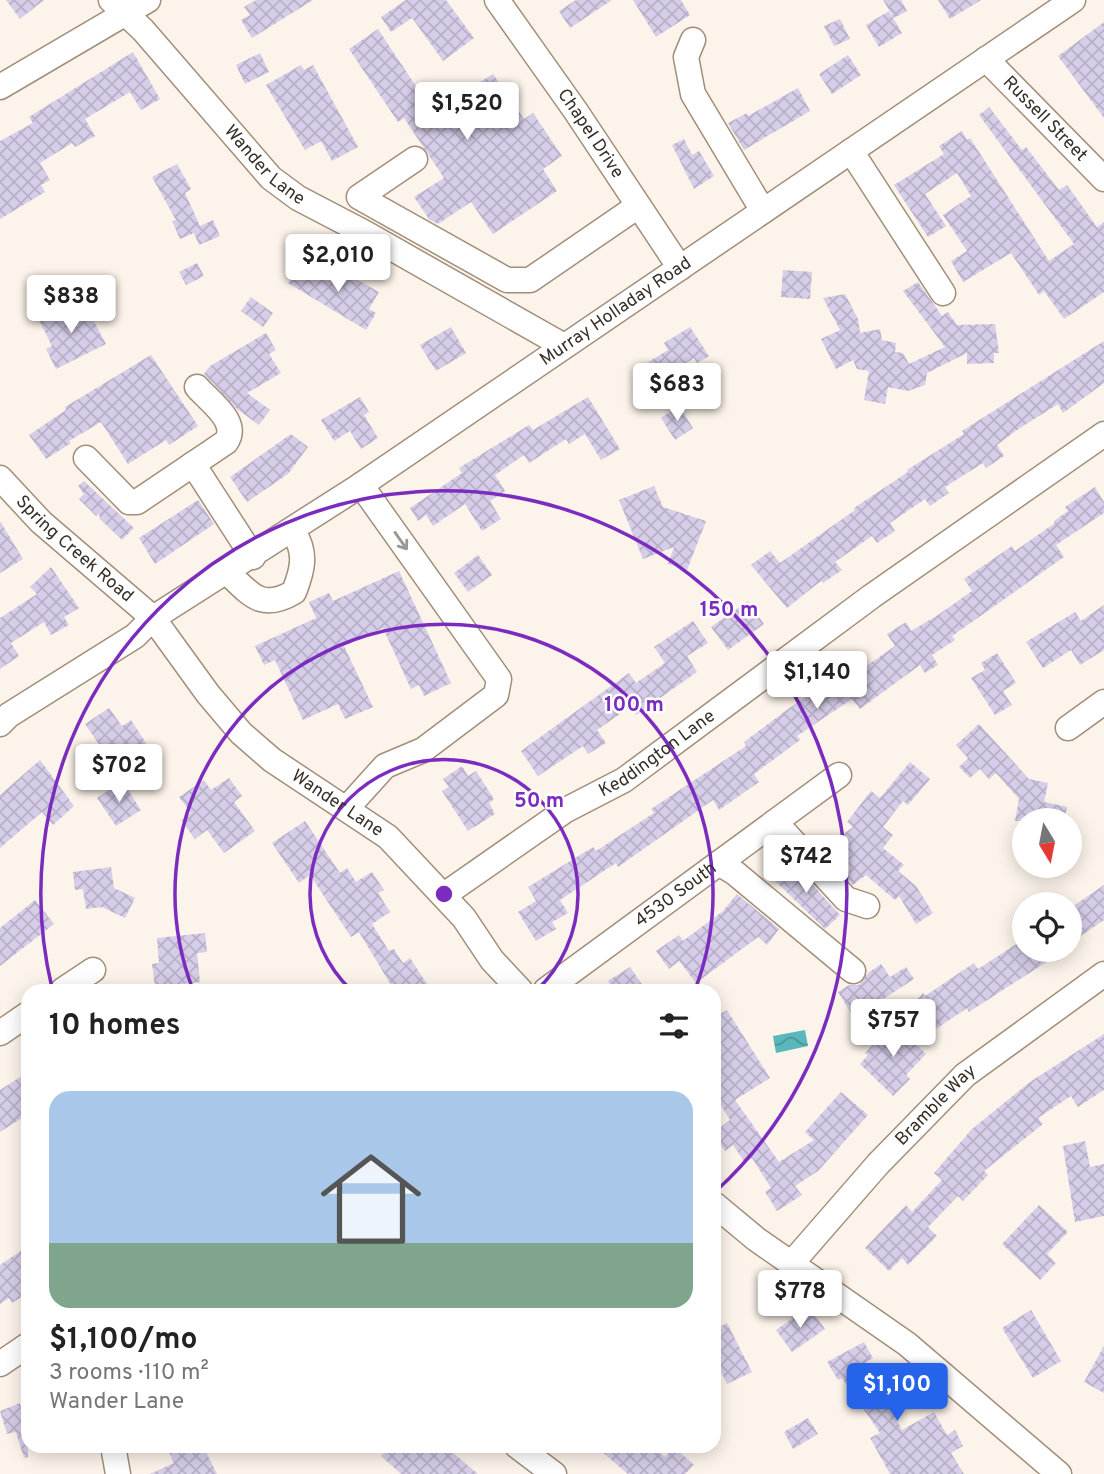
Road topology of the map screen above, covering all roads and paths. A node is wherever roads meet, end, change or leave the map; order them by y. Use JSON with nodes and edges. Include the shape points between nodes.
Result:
{"nodes":[{"id":1,"x":148,"y":0,"type":"edge"},
{"id":2,"x":497,"y":0,"type":"edge"},
{"id":3,"x":1073,"y":0,"type":"edge"},
{"id":4,"x":117,"y":7,"type":"edge"},
{"id":5,"x":692,"y":40,"type":"dead end"},
{"id":6,"x":986,"y":59,"type":"junction"},
{"id":7,"x":0,"y":87,"type":"edge"},
{"id":8,"x":851,"y":151,"type":"junction"},
{"id":9,"x":415,"y":159,"type":"dead end"},
{"id":10,"x":1104,"y":178,"type":"edge"},
{"id":11,"x":638,"y":206,"type":"junction"},
{"id":12,"x":763,"y":211,"type":"junction"},
{"id":13,"x":680,"y":268,"type":"junction"},
{"id":14,"x":943,"y":293,"type":"dead end"},
{"id":15,"x":564,"y":346,"type":"junction"},
{"id":16,"x":197,"y":387,"type":"dead end"},
{"id":17,"x":1104,"y":434,"type":"edge"},
{"id":18,"x":86,"y":458,"type":"dead end"},
{"id":19,"x":193,"y":464,"type":"junction"},
{"id":20,"x":0,"y":478,"type":"edge"},
{"id":21,"x":361,"y":485,"type":"junction"},
{"id":22,"x":293,"y":531,"type":"junction"},
{"id":23,"x":253,"y":557,"type":"junction"},
{"id":24,"x":228,"y":573,"type":"junction"},
{"id":25,"x":153,"y":618,"type":"junction"},
{"id":26,"x":1104,"y":702,"type":"edge"},
{"id":27,"x":0,"y":724,"type":"edge"},
{"id":28,"x":1068,"y":728,"type":"dead end"},
{"id":29,"x":839,"y":775,"type":"dead end"},
{"id":30,"x":360,"y":794,"type":"junction"},
{"id":31,"x":775,"y":822,"type":"junction"},
{"id":32,"x":719,"y":863,"type":"junction"},
{"id":33,"x":444,"y":895,"type":"junction"},
{"id":34,"x":867,"y":906,"type":"dead end"},
{"id":35,"x":93,"y":970,"type":"dead end"},
{"id":36,"x":853,"y":971,"type":"dead end"},
{"id":37,"x":1104,"y":974,"type":"edge"},
{"id":38,"x":72,"y":984,"type":"edge"},
{"id":39,"x":514,"y":984,"type":"edge"},
{"id":40,"x":554,"y":984,"type":"edge"},
{"id":41,"x":21,"y":1019,"type":"edge"},
{"id":42,"x":0,"y":1033,"type":"edge"},
{"id":43,"x":721,"y":1209,"type":"edge"},
{"id":44,"x":791,"y":1264,"type":"junction"},
{"id":45,"x":21,"y":1350,"type":"edge"},
{"id":46,"x":0,"y":1364,"type":"edge"},
{"id":47,"x":114,"y":1453,"type":"edge"},
{"id":48,"x":526,"y":1453,"type":"edge"},
{"id":49,"x":118,"y":1474,"type":"edge"},
{"id":50,"x":554,"y":1474,"type":"edge"},
{"id":51,"x":1059,"y":1474,"type":"edge"}],
"edges":[{"from":1,"to":4,"type":"street"},
{"from":2,"to":11,"type":"street","name":"Chapel Drive"},
{"from":3,"to":6,"type":"street","name":"Murray Holladay Road"},
{"from":4,"to":7,"type":"street"},
{"from":4,"to":15,"type":"street","name":"Wander Lane","via":[[143,30],[271,178],[298,198]]},
{"from":5,"to":12,"type":"street","via":[[686,57],[693,94]]},
{"from":6,"to":8,"type":"street","name":"Murray Holladay Road"},
{"from":6,"to":10,"type":"street","name":"Russell Street"},
{"from":8,"to":12,"type":"street","name":"Murray Holladay Road"},
{"from":8,"to":14,"type":"street"},
{"from":9,"to":11,"type":"street","via":[[359,197],[507,280],[530,281]]},
{"from":11,"to":13,"type":"street","name":"Chapel Drive"},
{"from":12,"to":13,"type":"street","name":"Murray Holladay Road"},
{"from":13,"to":15,"type":"street","name":"Murray Holladay Road"},
{"from":15,"to":21,"type":"street","name":"Murray Holladay Road"},
{"from":16,"to":19,"type":"street","via":[[231,429],[226,442]]},
{"from":17,"to":33,"type":"street","name":"Keddington Lane","via":[[872,596],[624,780],[566,810]]},
{"from":18,"to":19,"type":"street","via":[[131,503]]},
{"from":19,"to":23,"type":"street"},
{"from":20,"to":25,"type":"street","name":"Spring Creek Road","via":[[41,522]]},
{"from":21,"to":22,"type":"street","name":"Murray Holladay Road"},
{"from":21,"to":30,"type":"street","one_way":true,"via":[[500,685],[496,695],[423,750],[385,766]]},
{"from":22,"to":23,"type":"street","name":"Murray Holladay Road"},
{"from":22,"to":24,"type":"street","via":[[304,557],[294,592],[282,600],[265,602],[252,596]]},
{"from":23,"to":24,"type":"street","name":"Murray Holladay Road"},
{"from":24,"to":25,"type":"street","name":"Murray Holladay Road"},
{"from":25,"to":27,"type":"street","name":"Murray Holladay Road","via":[[135,636]]},
{"from":25,"to":30,"type":"street","name":"Wander Lane","via":[[208,694],[272,760]]},
{"from":26,"to":28,"type":"street"},
{"from":29,"to":31,"type":"street","name":"4530 South"},
{"from":30,"to":33,"type":"street","name":"Wander Lane","via":[[387,837]]},
{"from":31,"to":32,"type":"street","name":"4530 South"},
{"from":31,"to":34,"type":"street","via":[[846,899]]},
{"from":32,"to":36,"type":"street"},
{"from":32,"to":40,"type":"street","name":"4530 South"},
{"from":33,"to":39,"type":"street","name":"Wander Lane"},
{"from":35,"to":38,"type":"street"},
{"from":37,"to":44,"type":"street","name":"Bramble Way","via":[[965,1075],[878,1164]]},
{"from":41,"to":42,"type":"street"},
{"from":43,"to":44,"type":"street"},
{"from":44,"to":51,"type":"street","via":[[907,1344]]},
{"from":45,"to":46,"type":"street"},
{"from":47,"to":49,"type":"street"},
{"from":48,"to":50,"type":"street"}]}
